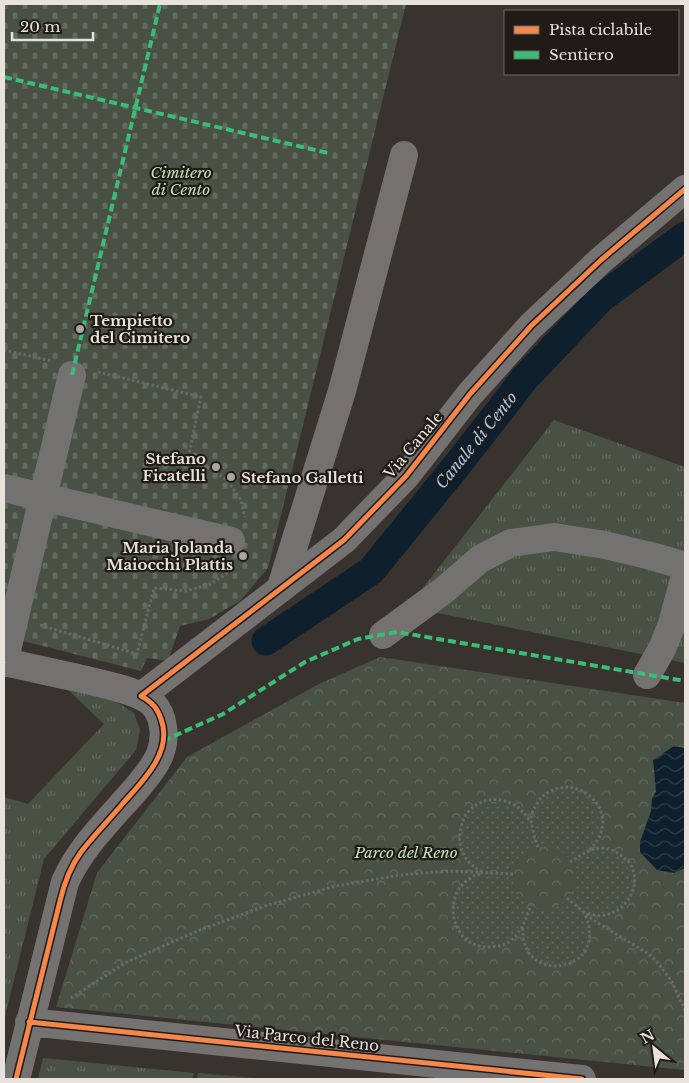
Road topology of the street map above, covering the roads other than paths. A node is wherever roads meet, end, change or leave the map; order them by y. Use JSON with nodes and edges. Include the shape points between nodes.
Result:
{"nodes":[{"id":1,"x":404,"y":155,"type":"dead end"},
{"id":2,"x":685,"y":189,"type":"edge"},
{"id":3,"x":72,"y":375,"type":"dead end"},
{"id":4,"x":4,"y":488,"type":"edge"},
{"id":5,"x":43,"y":497,"type":"junction"},
{"id":6,"x":231,"y":541,"type":"dead end"},
{"id":7,"x":685,"y":566,"type":"edge"},
{"id":8,"x":685,"y":576,"type":"edge"},
{"id":9,"x":281,"y":588,"type":"junction"},
{"id":10,"x":383,"y":634,"type":"dead end"},
{"id":11,"x":4,"y":662,"type":"edge"},
{"id":12,"x":647,"y":675,"type":"dead end"},
{"id":13,"x":141,"y":696,"type":"junction"},
{"id":14,"x":29,"y":1022,"type":"junction"},
{"id":15,"x":16,"y":1079,"type":"edge"},
{"id":16,"x":582,"y":1079,"type":"edge"}],
"edges":[{"from":1,"to":9,"type":"street","via":[[342,391]]},
{"from":2,"to":9,"type":"street","name":"Via Canale","via":[[601,260],[531,326],[470,394],[406,476],[344,540]]},
{"from":3,"to":5,"type":"street"},
{"from":4,"to":5,"type":"street"},
{"from":5,"to":6,"type":"street"},
{"from":5,"to":11,"type":"street"},
{"from":7,"to":10,"type":"street","via":[[604,545],[554,537],[511,543],[480,559],[443,591]]},
{"from":8,"to":12,"type":"street","via":[[672,624]]},
{"from":9,"to":13,"type":"street","name":"Via Canale"},
{"from":11,"to":13,"type":"street","via":[[99,683]]},
{"from":13,"to":14,"type":"street","via":[[152,704],[162,720],[164,730],[160,754],[149,774],[80,853],[71,868]]},
{"from":14,"to":15,"type":"street"},
{"from":14,"to":16,"type":"street","name":"Via Parco del Reno"}]}
